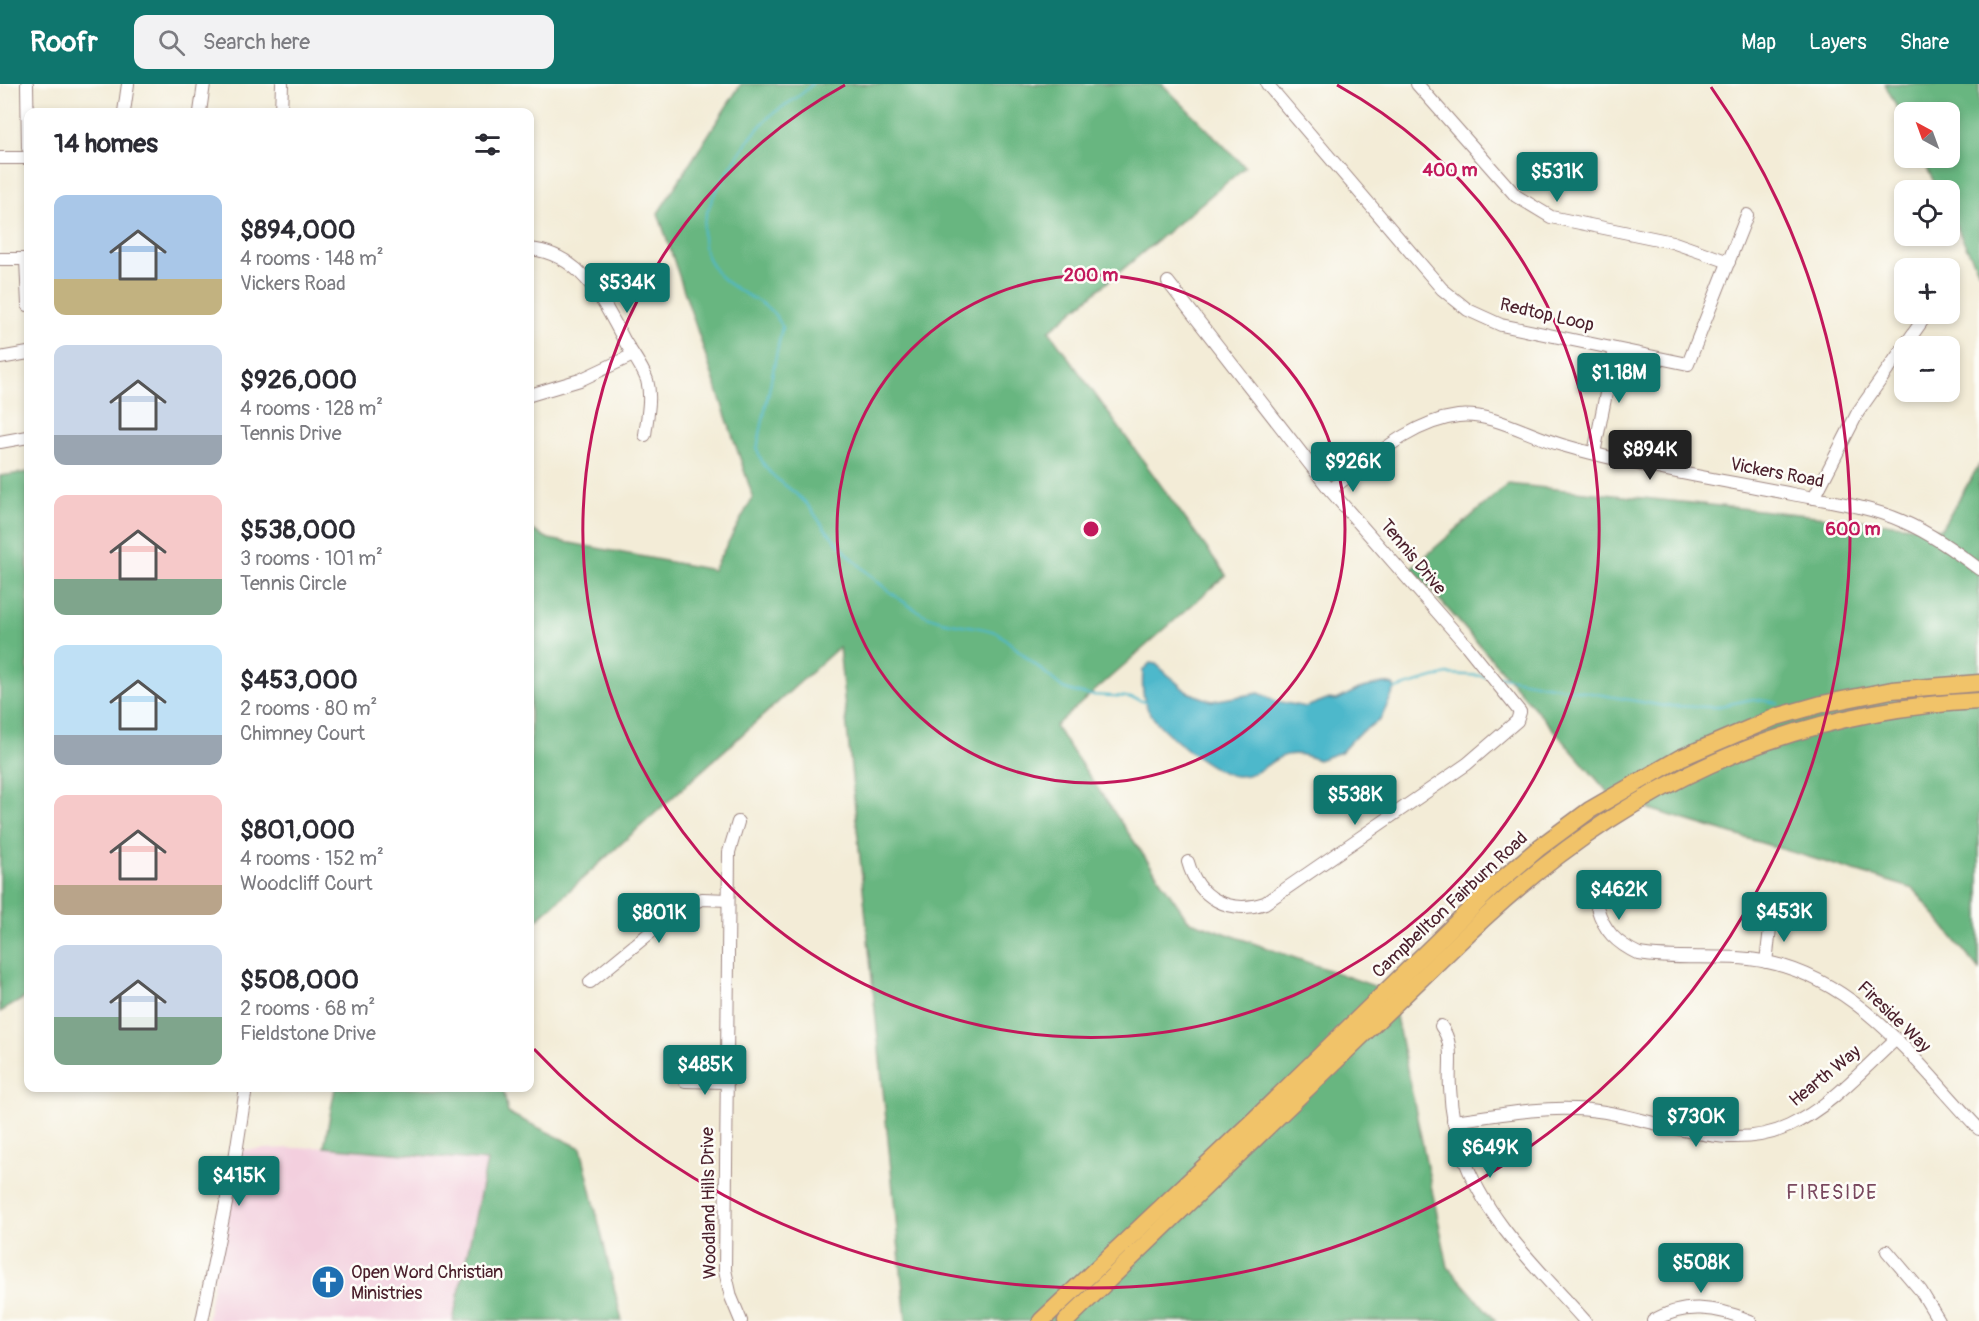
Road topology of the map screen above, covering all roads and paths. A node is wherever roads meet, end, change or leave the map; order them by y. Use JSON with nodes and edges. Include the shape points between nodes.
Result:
{"nodes":[{"id":1,"x":27,"y":84,"type":"edge"},
{"id":2,"x":128,"y":84,"type":"edge"},
{"id":3,"x":204,"y":84,"type":"edge"},
{"id":4,"x":282,"y":84,"type":"edge"},
{"id":5,"x":1267,"y":84,"type":"edge"},
{"id":6,"x":1418,"y":84,"type":"edge"},
{"id":7,"x":27,"y":108,"type":"edge"},
{"id":8,"x":125,"y":108,"type":"edge"},
{"id":9,"x":201,"y":108,"type":"edge"},
{"id":10,"x":281,"y":108,"type":"edge"},
{"id":11,"x":0,"y":158,"type":"edge"},
{"id":12,"x":24,"y":158,"type":"edge"},
{"id":13,"x":1748,"y":214,"type":"dead end"},
{"id":14,"x":534,"y":250,"type":"edge"},
{"id":15,"x":0,"y":259,"type":"edge"},
{"id":16,"x":24,"y":259,"type":"edge"},
{"id":17,"x":1729,"y":262,"type":"junction"},
{"id":18,"x":1168,"y":282,"type":"dead end"},
{"id":19,"x":1920,"y":324,"type":"edge"},
{"id":20,"x":1615,"y":349,"type":"junction"},
{"id":21,"x":24,"y":353,"type":"edge"},
{"id":22,"x":633,"y":355,"type":"junction"},
{"id":23,"x":0,"y":358,"type":"edge"},
{"id":24,"x":534,"y":394,"type":"edge"},
{"id":25,"x":645,"y":435,"type":"dead end"},
{"id":26,"x":24,"y":438,"type":"edge"},
{"id":27,"x":0,"y":442,"type":"edge"},
{"id":28,"x":1594,"y":453,"type":"junction"},
{"id":29,"x":1330,"y":490,"type":"junction"},
{"id":30,"x":1814,"y":498,"type":"junction"},
{"id":31,"x":1979,"y":569,"type":"edge"},
{"id":32,"x":1979,"y":683,"type":"edge"},
{"id":33,"x":1979,"y":701,"type":"edge"},
{"id":34,"x":738,"y":822,"type":"dead end"},
{"id":35,"x":1188,"y":862,"type":"dead end"},
{"id":36,"x":728,"y":900,"type":"junction"},
{"id":37,"x":1597,"y":907,"type":"dead end"},
{"id":38,"x":1771,"y":920,"type":"dead end"},
{"id":39,"x":1766,"y":962,"type":"junction"},
{"id":40,"x":590,"y":982,"type":"dead end"},
{"id":41,"x":1441,"y":1026,"type":"dead end"},
{"id":42,"x":1895,"y":1040,"type":"junction"},
{"id":43,"x":685,"y":1081,"type":"dead end"},
{"id":44,"x":726,"y":1082,"type":"junction"},
{"id":45,"x":245,"y":1092,"type":"edge"},
{"id":46,"x":1453,"y":1121,"type":"junction"},
{"id":47,"x":1979,"y":1130,"type":"edge"},
{"id":48,"x":1887,"y":1251,"type":"dead end"},
{"id":49,"x":202,"y":1321,"type":"edge"},
{"id":50,"x":741,"y":1321,"type":"edge"},
{"id":51,"x":1041,"y":1321,"type":"edge"},
{"id":52,"x":1066,"y":1321,"type":"edge"},
{"id":53,"x":1585,"y":1321,"type":"edge"},
{"id":54,"x":1653,"y":1321,"type":"edge"},
{"id":55,"x":1750,"y":1321,"type":"edge"},
{"id":56,"x":1939,"y":1321,"type":"edge"}],
"edges":[{"from":1,"to":7,"type":"street"},
{"from":2,"to":8,"type":"street"},
{"from":3,"to":9,"type":"street"},
{"from":4,"to":10,"type":"street"},
{"from":5,"to":20,"type":"street","name":"Redtop Loop","via":[[1442,290],[1468,310],[1501,325]]},
{"from":6,"to":17,"type":"street","via":[[1516,196],[1551,217],[1672,242]]},
{"from":11,"to":12,"type":"street"},
{"from":13,"to":17,"type":"street","name":"Redtop Loop"},
{"from":14,"to":22,"type":"street","via":[[545,251],[582,272]]},
{"from":15,"to":16,"type":"street"},
{"from":17,"to":20,"type":"street","name":"Redtop Loop","via":[[1688,364]]},
{"from":18,"to":29,"type":"street","name":"Tennis Drive"},
{"from":19,"to":30,"type":"street","via":[[1858,412]]},
{"from":20,"to":28,"type":"street"},
{"from":21,"to":23,"type":"street"},
{"from":22,"to":24,"type":"street","via":[[580,380]]},
{"from":22,"to":25,"type":"street","via":[[646,380],[649,402]]},
{"from":26,"to":27,"type":"street"},
{"from":28,"to":29,"type":"street","name":"Vickers Road","via":[[1532,436],[1488,418],[1457,416],[1415,429]]},
{"from":28,"to":30,"type":"street","name":"Vickers Road"},
{"from":29,"to":35,"type":"street","name":"Tennis Drive","via":[[1467,646],[1520,712],[1517,721],[1467,764],[1265,903],[1241,908],[1216,902],[1197,885]]},
{"from":30,"to":31,"type":"street","name":"Vickers Road","via":[[1902,521],[1937,539]]},
{"from":32,"to":51,"type":"main road","name":"Campbellton Fairburn Road","via":[[1892,690],[1776,717],[1680,758],[1590,810],[1494,886]]},
{"from":33,"to":52,"type":"main road","name":"Campbellton Fairburn Road","via":[[1879,712],[1773,740],[1681,778],[1591,829],[1527,877]]},
{"from":34,"to":36,"type":"street","name":"Woodland Hills Drive","via":[[729,852]]},
{"from":36,"to":40,"type":"street","via":[[702,899],[679,909]]},
{"from":36,"to":44,"type":"street","name":"Woodland Hills Drive"},
{"from":37,"to":39,"type":"street","name":"Fireside Way","via":[[1606,928],[1623,946],[1652,956]]},
{"from":38,"to":39,"type":"street"},
{"from":39,"to":42,"type":"street","name":"Fireside Way","via":[[1803,972],[1837,989],[1865,1009]]},
{"from":41,"to":46,"type":"street","via":[[1450,1046]]},
{"from":42,"to":46,"type":"street","name":"Hearth Way","via":[[1814,1113],[1788,1127],[1758,1136],[1712,1136],[1576,1108]]},
{"from":42,"to":47,"type":"street","name":"Fireside Way"},
{"from":43,"to":44,"type":"street"},
{"from":44,"to":50,"type":"street","name":"Woodland Hills Drive","via":[[725,1270]]},
{"from":45,"to":49,"type":"street"},
{"from":46,"to":53,"type":"street","via":[[1463,1155],[1495,1217]]},
{"from":48,"to":56,"type":"street","via":[[1921,1291]]},
{"from":54,"to":55,"type":"street","via":[[1686,1309],[1713,1309]]}]}
